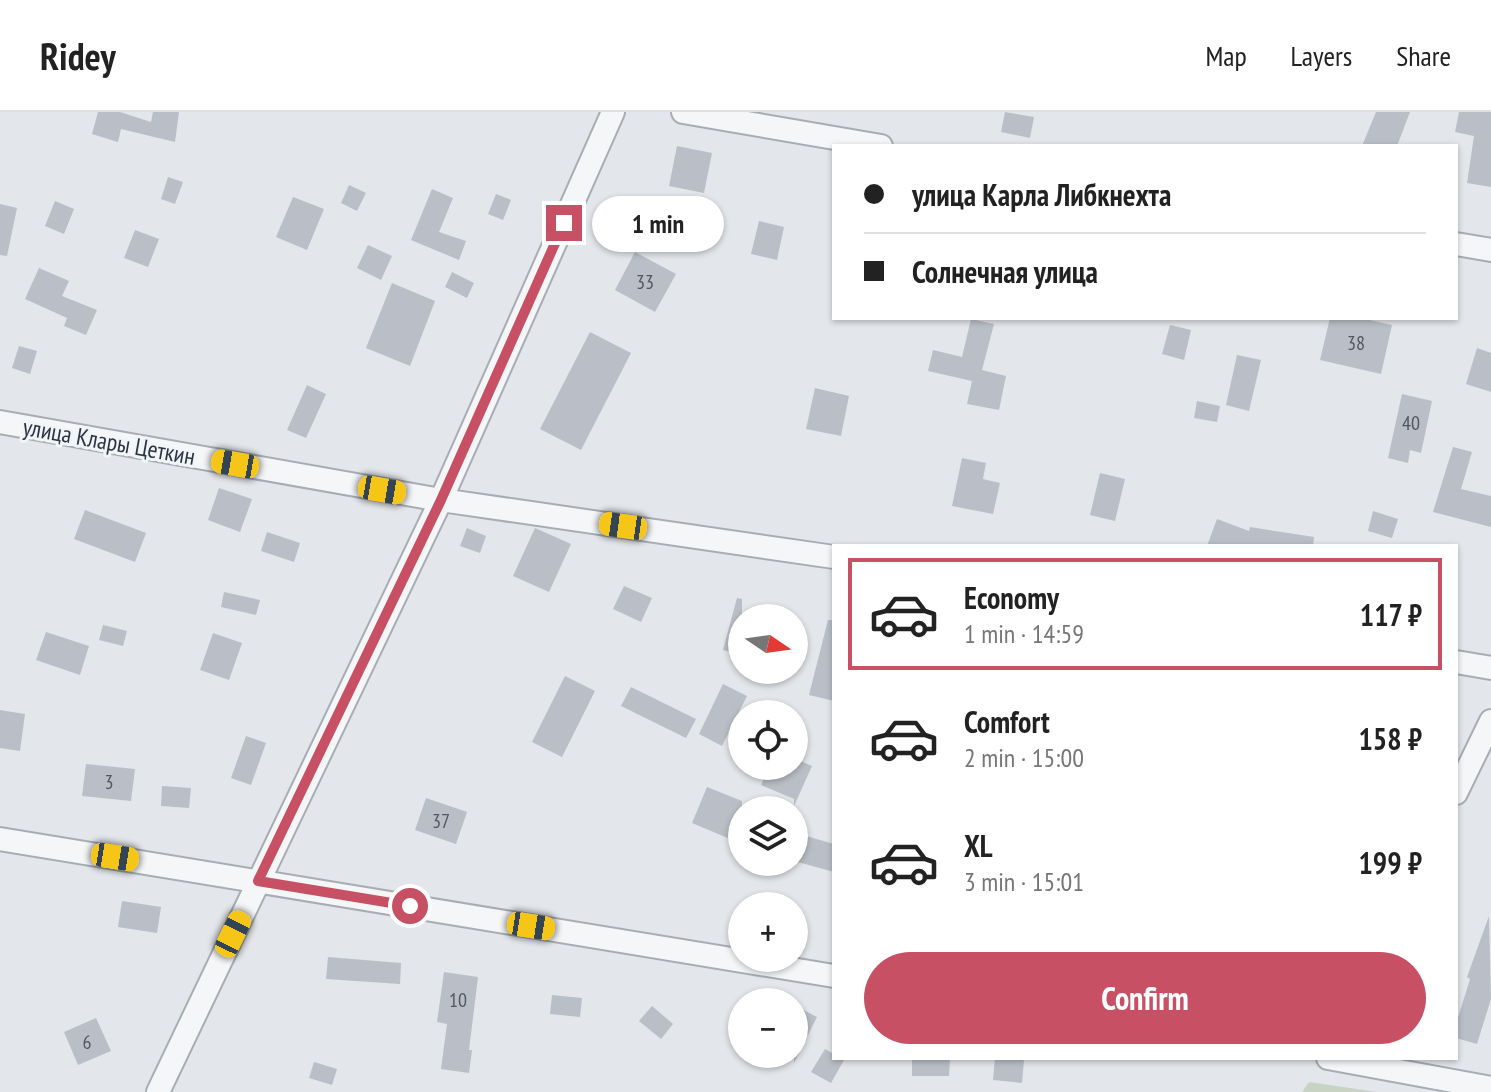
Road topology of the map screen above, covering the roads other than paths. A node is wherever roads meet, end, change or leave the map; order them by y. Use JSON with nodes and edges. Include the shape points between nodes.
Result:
{"nodes":[{"id":1,"x":613,"y":112,"type":"edge"},
{"id":2,"x":683,"y":112,"type":"edge"},
{"id":3,"x":869,"y":144,"type":"edge"},
{"id":4,"x":1458,"y":244,"type":"edge"},
{"id":5,"x":1491,"y":250,"type":"edge"},
{"id":6,"x":0,"y":422,"type":"edge"},
{"id":7,"x":441,"y":500,"type":"junction"},
{"id":8,"x":832,"y":557,"type":"edge"},
{"id":9,"x":1458,"y":662,"type":"edge"},
{"id":10,"x":1491,"y":668,"type":"edge"},
{"id":11,"x":1491,"y":721,"type":"edge"},
{"id":12,"x":1458,"y":789,"type":"edge"},
{"id":13,"x":0,"y":839,"type":"edge"},
{"id":14,"x":258,"y":881,"type":"junction"},
{"id":15,"x":832,"y":976,"type":"edge"},
{"id":16,"x":1339,"y":1060,"type":"edge"},
{"id":17,"x":1491,"y":1088,"type":"edge"},
{"id":18,"x":158,"y":1092,"type":"edge"}],
"edges":[{"from":1,"to":7,"type":"street"},
{"from":2,"to":3,"type":"street"},
{"from":4,"to":5,"type":"street"},
{"from":6,"to":7,"type":"street","name":"улица Клары Цеткин"},
{"from":7,"to":8,"type":"street","name":"улица Клары Цеткин"},
{"from":7,"to":14,"type":"street"},
{"from":9,"to":10,"type":"street"},
{"from":11,"to":12,"type":"street"},
{"from":13,"to":14,"type":"street"},
{"from":14,"to":15,"type":"street"},
{"from":14,"to":18,"type":"street"},
{"from":16,"to":17,"type":"street"}]}
